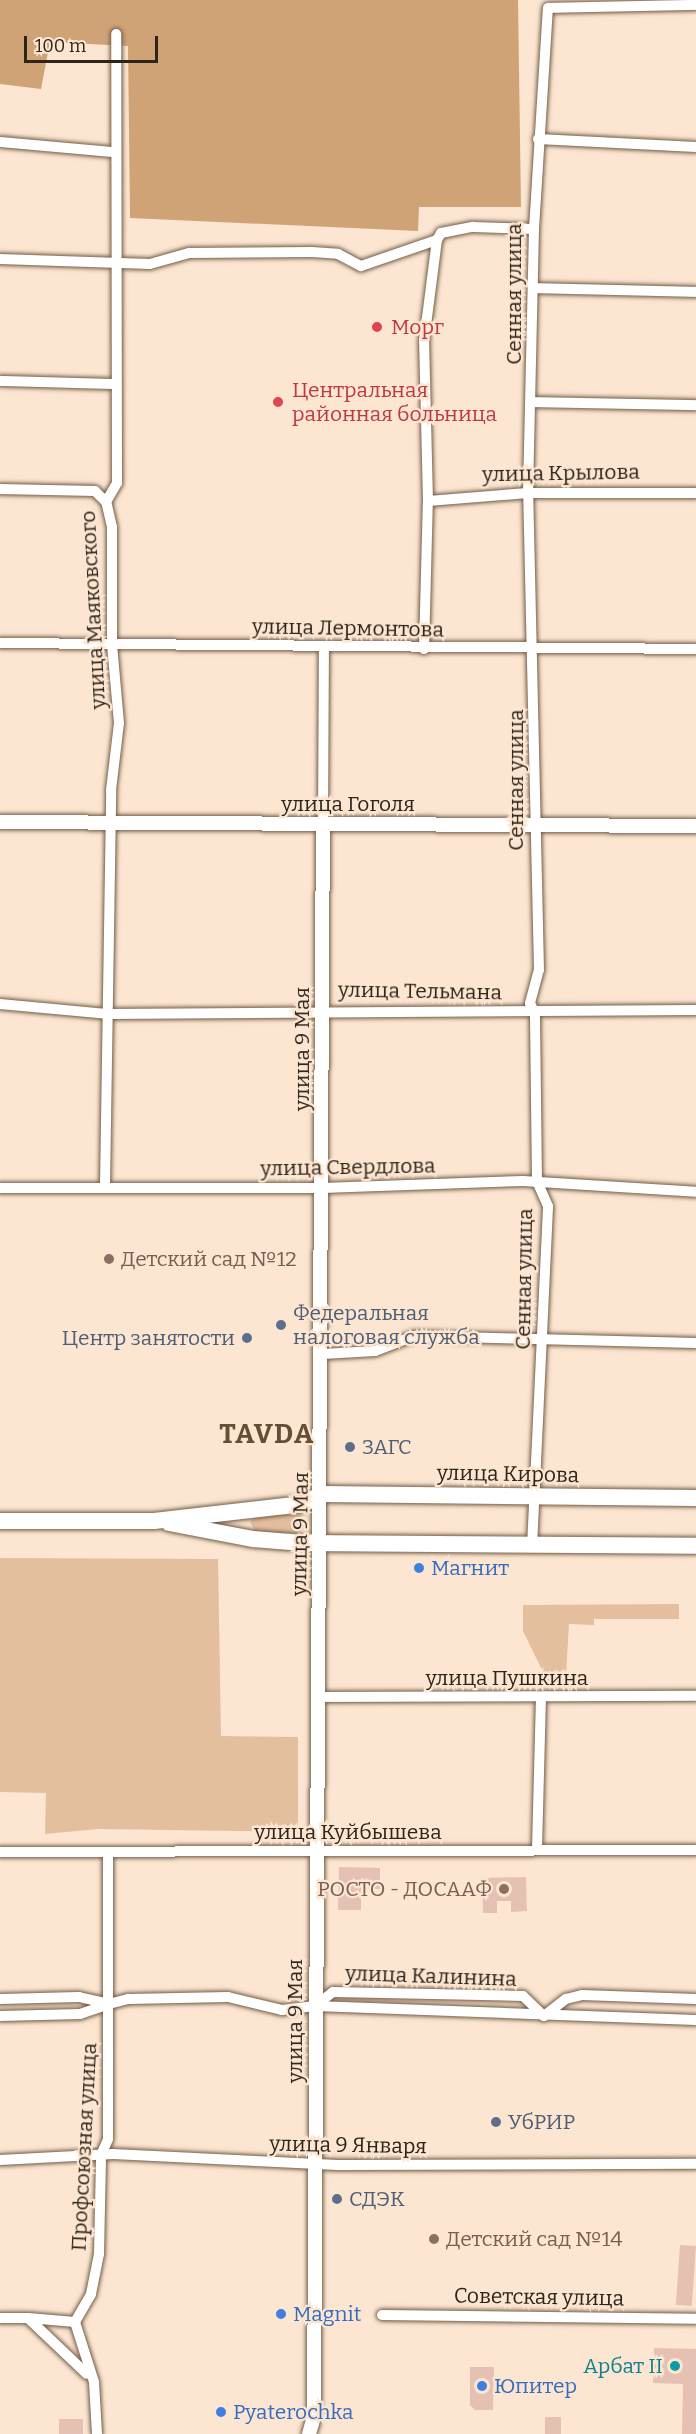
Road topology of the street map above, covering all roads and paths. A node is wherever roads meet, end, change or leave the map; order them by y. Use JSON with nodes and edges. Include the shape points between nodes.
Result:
{"nodes":[{"id":1,"x":696,"y":5,"type":"edge"},
{"id":2,"x":116,"y":34,"type":"dead end"},
{"id":3,"x":538,"y":140,"type":"junction"},
{"id":4,"x":0,"y":142,"type":"edge"},
{"id":5,"x":696,"y":147,"type":"edge"},
{"id":6,"x":113,"y":152,"type":"junction"},
{"id":7,"x":534,"y":229,"type":"junction"},
{"id":8,"x":437,"y":240,"type":"junction"},
{"id":9,"x":0,"y":259,"type":"edge"},
{"id":10,"x":115,"y":264,"type":"junction"},
{"id":11,"x":535,"y":288,"type":"junction"},
{"id":12,"x":696,"y":292,"type":"edge"},
{"id":13,"x":0,"y":381,"type":"edge"},
{"id":14,"x":116,"y":384,"type":"junction"},
{"id":15,"x":533,"y":402,"type":"junction"},
{"id":16,"x":696,"y":405,"type":"edge"},
{"id":17,"x":0,"y":489,"type":"edge"},
{"id":18,"x":528,"y":493,"type":"junction"},
{"id":19,"x":696,"y":493,"type":"edge"},
{"id":20,"x":106,"y":501,"type":"junction"},
{"id":21,"x":428,"y":501,"type":"junction"},
{"id":22,"x":0,"y":643,"type":"edge"},
{"id":23,"x":112,"y":644,"type":"junction"},
{"id":24,"x":324,"y":647,"type":"junction"},
{"id":25,"x":424,"y":649,"type":"junction"},
{"id":26,"x":535,"y":649,"type":"junction"},
{"id":27,"x":696,"y":649,"type":"edge"},
{"id":28,"x":0,"y":822,"type":"edge"},
{"id":29,"x":111,"y":822,"type":"junction"},
{"id":30,"x":535,"y":824,"type":"junction"},
{"id":31,"x":323,"y":826,"type":"junction"},
{"id":32,"x":696,"y":826,"type":"edge"},
{"id":33,"x":0,"y":1004,"type":"edge"},
{"id":34,"x":323,"y":1010,"type":"junction"},
{"id":35,"x":696,"y":1010,"type":"edge"},
{"id":36,"x":535,"y":1013,"type":"junction"},
{"id":37,"x":107,"y":1014,"type":"junction"},
{"id":38,"x":537,"y":1181,"type":"junction"},
{"id":39,"x":105,"y":1186,"type":"junction"},
{"id":40,"x":0,"y":1188,"type":"edge"},
{"id":41,"x":322,"y":1188,"type":"junction"},
{"id":42,"x":696,"y":1192,"type":"edge"},
{"id":43,"x":543,"y":1342,"type":"junction"},
{"id":44,"x":696,"y":1343,"type":"edge"},
{"id":45,"x":323,"y":1354,"type":"junction"},
{"id":46,"x":322,"y":1494,"type":"junction"},
{"id":47,"x":696,"y":1497,"type":"edge"},
{"id":48,"x":535,"y":1498,"type":"junction"},
{"id":49,"x":251,"y":1507,"type":"junction"},
{"id":50,"x":0,"y":1521,"type":"edge"},
{"id":51,"x":154,"y":1521,"type":"junction"},
{"id":52,"x":253,"y":1539,"type":"junction"},
{"id":53,"x":321,"y":1544,"type":"junction"},
{"id":54,"x":696,"y":1546,"type":"edge"},
{"id":55,"x":532,"y":1547,"type":"junction"},
{"id":56,"x":696,"y":1696,"type":"edge"},
{"id":57,"x":319,"y":1697,"type":"junction"},
{"id":58,"x":541,"y":1697,"type":"junction"},
{"id":59,"x":537,"y":1849,"type":"junction"},
{"id":60,"x":696,"y":1850,"type":"edge"},
{"id":61,"x":0,"y":1851,"type":"edge"},
{"id":62,"x":318,"y":1853,"type":"junction"},
{"id":63,"x":108,"y":1854,"type":"junction"},
{"id":64,"x":0,"y":1999,"type":"edge"},
{"id":65,"x":696,"y":1999,"type":"edge"},
{"id":66,"x":109,"y":2004,"type":"junction"},
{"id":67,"x":315,"y":2006,"type":"junction"},
{"id":68,"x":0,"y":2016,"type":"edge"},
{"id":69,"x":544,"y":2016,"type":"junction"},
{"id":70,"x":696,"y":2020,"type":"edge"},
{"id":71,"x":101,"y":2155,"type":"junction"},
{"id":72,"x":0,"y":2160,"type":"edge"},
{"id":73,"x":315,"y":2164,"type":"junction"},
{"id":74,"x":696,"y":2164,"type":"edge"},
{"id":75,"x":382,"y":2315,"type":"dead end"},
{"id":76,"x":0,"y":2318,"type":"edge"},
{"id":77,"x":28,"y":2318,"type":"junction"},
{"id":78,"x":696,"y":2319,"type":"edge"},
{"id":79,"x":75,"y":2322,"type":"junction"},
{"id":80,"x":94,"y":2382,"type":"junction"},
{"id":81,"x":314,"y":2430,"type":"edge"},
{"id":82,"x":97,"y":2434,"type":"edge"}],
"edges":[{"from":1,"to":3,"type":"street","name":"Сенная улица","via":[[548,8]]},
{"from":2,"to":6,"type":"street","name":"улица Маяковского"},
{"from":3,"to":5,"type":"street"},
{"from":3,"to":7,"type":"street","name":"Сенная улица"},
{"from":4,"to":6,"type":"street"},
{"from":6,"to":10,"type":"street","name":"улица Маяковского"},
{"from":7,"to":8,"type":"street","via":[[473,227],[441,233]]},
{"from":7,"to":11,"type":"street","name":"Сенная улица"},
{"from":8,"to":10,"type":"street","via":[[361,266],[338,254],[312,252],[189,253],[150,264]]},
{"from":8,"to":21,"type":"street","via":[[424,341]]},
{"from":9,"to":10,"type":"street"},
{"from":10,"to":14,"type":"street","name":"улица Маяковского"},
{"from":11,"to":12,"type":"street"},
{"from":11,"to":15,"type":"street","name":"Сенная улица"},
{"from":13,"to":14,"type":"street"},
{"from":14,"to":20,"type":"street","name":"улица Маяковского","via":[[117,483]]},
{"from":15,"to":16,"type":"street"},
{"from":15,"to":18,"type":"street","name":"Сенная улица"},
{"from":17,"to":20,"type":"street","via":[[95,491]]},
{"from":18,"to":19,"type":"street","name":"улица Крылова"},
{"from":18,"to":21,"type":"street","name":"улица Крылова"},
{"from":18,"to":26,"type":"street","name":"Сенная улица"},
{"from":20,"to":23,"type":"street","name":"улица Маяковского","via":[[112,527]]},
{"from":21,"to":25,"type":"street"},
{"from":22,"to":23,"type":"street","name":"улица Лермонтова"},
{"from":23,"to":24,"type":"street","name":"улица Лермонтова"},
{"from":23,"to":29,"type":"street","name":"улица Маяковского","via":[[119,723]]},
{"from":24,"to":25,"type":"street","name":"улица Лермонтова"},
{"from":24,"to":31,"type":"street","name":"улица 9 Мая"},
{"from":25,"to":26,"type":"street","name":"улица Лермонтова"},
{"from":26,"to":27,"type":"street","name":"улица Лермонтова"},
{"from":26,"to":30,"type":"street","name":"Сенная улица"},
{"from":28,"to":29,"type":"street","name":"улица Гоголя"},
{"from":29,"to":31,"type":"street","name":"улица Гоголя"},
{"from":29,"to":37,"type":"street","name":"улица Маяковского"},
{"from":30,"to":31,"type":"street","name":"улица Гоголя"},
{"from":30,"to":32,"type":"street","name":"улица Гоголя"},
{"from":30,"to":36,"type":"street","name":"Сенная улица","via":[[539,970],[530,1003]]},
{"from":31,"to":34,"type":"street","name":"улица 9 Мая"},
{"from":33,"to":37,"type":"street","name":"улица Тельмана"},
{"from":34,"to":36,"type":"street","name":"улица Тельмана"},
{"from":34,"to":37,"type":"street","name":"улица Тельмана"},
{"from":34,"to":41,"type":"street","name":"улица 9 Мая"},
{"from":35,"to":36,"type":"street","name":"улица Тельмана"},
{"from":36,"to":38,"type":"street","name":"Сенная улица"},
{"from":37,"to":39,"type":"street","name":"улица Маяковского"},
{"from":38,"to":41,"type":"street","name":"улица Свердлова"},
{"from":38,"to":42,"type":"street","name":"улица Свердлова"},
{"from":38,"to":43,"type":"street","name":"Сенная улица","via":[[548,1206]]},
{"from":39,"to":40,"type":"street","name":"улица Свердлова"},
{"from":39,"to":41,"type":"street","name":"улица Свердлова"},
{"from":41,"to":45,"type":"street","name":"улица 9 Мая"},
{"from":43,"to":44,"type":"street"},
{"from":43,"to":45,"type":"street","via":[[414,1336],[375,1352]]},
{"from":43,"to":48,"type":"street","name":"Сенная улица"},
{"from":45,"to":46,"type":"street","name":"улица 9 Мая"},
{"from":46,"to":48,"type":"main road","name":"улица Кирова"},
{"from":46,"to":49,"type":"main road","name":"улица Кирова","via":[[303,1504]]},
{"from":46,"to":53,"type":"street","name":"улица 9 Мая"},
{"from":47,"to":48,"type":"main road","name":"улица Кирова"},
{"from":48,"to":55,"type":"street","name":"Сенная улица"},
{"from":49,"to":51,"type":"main road","name":"улица Кирова"},
{"from":49,"to":52,"type":"main road","via":[[239,1523]]},
{"from":50,"to":51,"type":"main road","name":"улица Кирова"},
{"from":51,"to":52,"type":"main road","name":"улица Кирова"},
{"from":52,"to":53,"type":"main road","name":"улица Кирова"},
{"from":53,"to":55,"type":"main road","name":"улица Кирова"},
{"from":53,"to":57,"type":"street","name":"улица 9 Мая"},
{"from":54,"to":55,"type":"main road","name":"улица Кирова"},
{"from":56,"to":58,"type":"street","name":"улица Пушкина"},
{"from":57,"to":58,"type":"street","name":"улица Пушкина"},
{"from":57,"to":62,"type":"street","name":"улица 9 Мая"},
{"from":58,"to":59,"type":"street"},
{"from":59,"to":60,"type":"street","name":"улица Куйбышева"},
{"from":59,"to":62,"type":"street","name":"улица Куйбышева"},
{"from":61,"to":63,"type":"street","name":"улица Куйбышева"},
{"from":62,"to":63,"type":"street","name":"улица Куйбышева"},
{"from":62,"to":67,"type":"street","name":"улица 9 Мая"},
{"from":63,"to":66,"type":"street","name":"Профсоюзная улица"},
{"from":64,"to":66,"type":"street","name":"улица Калинина","via":[[79,1997]]},
{"from":65,"to":69,"type":"street","via":[[582,1995],[566,1999]]},
{"from":66,"to":67,"type":"street","name":"улица Калинина","via":[[128,1999],[228,1997],[282,2010]]},
{"from":66,"to":68,"type":"street","name":"улица Калинина","via":[[80,2014]]},
{"from":66,"to":71,"type":"street","name":"Профсоюзная улица","via":[[108,2139]]},
{"from":67,"to":69,"type":"street","name":"улица Калинина"},
{"from":67,"to":69,"type":"street","name":"улица Калинина","via":[[333,1992],[523,1996]]},
{"from":67,"to":73,"type":"street","name":"улица 9 Мая"},
{"from":69,"to":70,"type":"street","name":"улица Калинина"},
{"from":71,"to":72,"type":"street","name":"улица 9 Января"},
{"from":71,"to":73,"type":"street","name":"улица 9 Января"},
{"from":71,"to":79,"type":"street","name":"Профсоюзная улица","via":[[99,2254],[91,2294]]},
{"from":73,"to":74,"type":"street","name":"улица 9 Января"},
{"from":73,"to":81,"type":"street","name":"улица 9 Мая"},
{"from":75,"to":78,"type":"street","name":"Советская улица"},
{"from":76,"to":77,"type":"street"},
{"from":77,"to":79,"type":"street"},
{"from":77,"to":80,"type":"street"},
{"from":79,"to":80,"type":"street"},
{"from":80,"to":82,"type":"street"}]}
